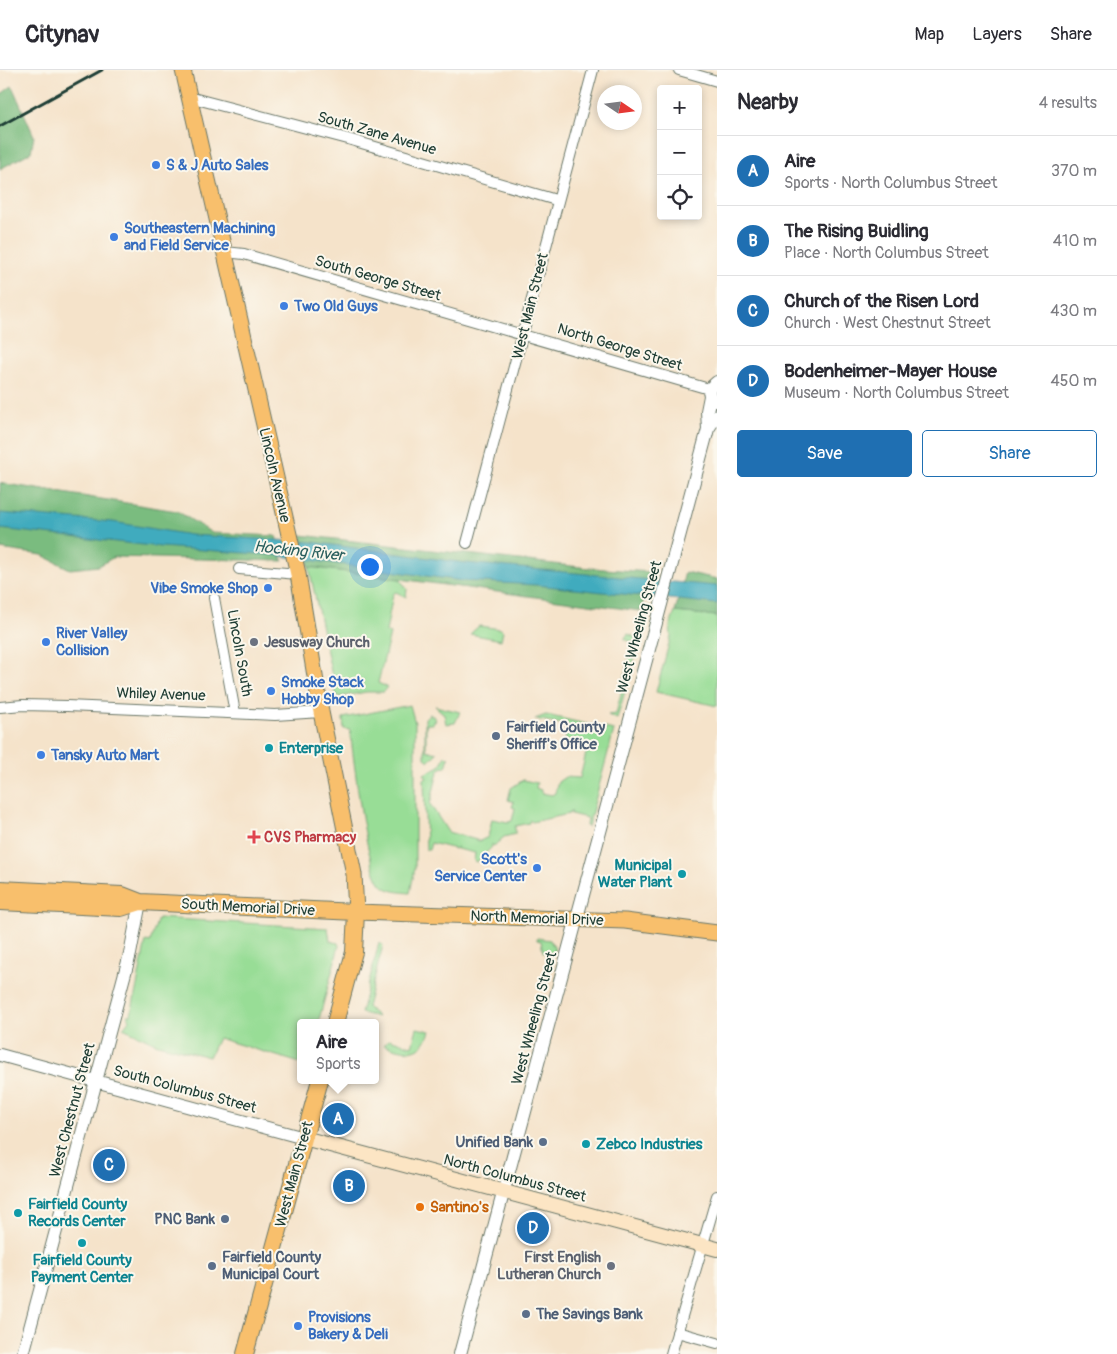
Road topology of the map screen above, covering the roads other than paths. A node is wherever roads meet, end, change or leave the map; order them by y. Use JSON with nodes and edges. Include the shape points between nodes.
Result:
{"nodes":[{"id":1,"x":183,"y":70,"type":"edge"},
{"id":2,"x":593,"y":70,"type":"edge"},
{"id":3,"x":679,"y":70,"type":"edge"},
{"id":4,"x":717,"y":81,"type":"edge"},
{"id":5,"x":189,"y":97,"type":"junction"},
{"id":6,"x":556,"y":200,"type":"junction"},
{"id":7,"x":225,"y":252,"type":"junction"},
{"id":8,"x":524,"y":334,"type":"junction"},
{"id":9,"x":714,"y":388,"type":"edge"},
{"id":10,"x":717,"y":415,"type":"edge"},
{"id":11,"x":708,"y":429,"type":"junction"},
{"id":12,"x":467,"y":543,"type":"dead end"},
{"id":13,"x":240,"y":570,"type":"dead end"},
{"id":14,"x":297,"y":570,"type":"junction"},
{"id":15,"x":214,"y":598,"type":"dead end"},
{"id":16,"x":0,"y":707,"type":"edge"},
{"id":17,"x":321,"y":712,"type":"junction"},
{"id":18,"x":235,"y":713,"type":"junction"},
{"id":19,"x":0,"y":889,"type":"edge"},
{"id":20,"x":0,"y":902,"type":"edge"},
{"id":21,"x":140,"y":902,"type":"junction"},
{"id":22,"x":356,"y":912,"type":"junction"},
{"id":23,"x":578,"y":920,"type":"junction"},
{"id":24,"x":717,"y":933,"type":"edge"},
{"id":25,"x":336,"y":1019,"type":"edge"},
{"id":26,"x":0,"y":1055,"type":"edge"},
{"id":27,"x":95,"y":1082,"type":"junction"},
{"id":28,"x":319,"y":1084,"type":"edge"},
{"id":29,"x":304,"y":1138,"type":"junction"},
{"id":30,"x":504,"y":1191,"type":"junction"},
{"id":31,"x":717,"y":1196,"type":"edge"},
{"id":32,"x":703,"y":1246,"type":"junction"},
{"id":33,"x":717,"y":1250,"type":"edge"},
{"id":34,"x":677,"y":1332,"type":"junction"},
{"id":35,"x":717,"y":1343,"type":"edge"},
{"id":36,"x":23,"y":1354,"type":"edge"},
{"id":37,"x":245,"y":1354,"type":"edge"},
{"id":38,"x":460,"y":1354,"type":"edge"},
{"id":39,"x":671,"y":1354,"type":"edge"}],
"edges":[{"from":1,"to":5,"type":"main road","name":"Lincoln Avenue"},
{"from":2,"to":6,"type":"street","name":"West Main Street"},
{"from":3,"to":4,"type":"street"},
{"from":5,"to":6,"type":"street","name":"South Zane Avenue","via":[[348,139]]},
{"from":5,"to":7,"type":"main road","name":"Lincoln Avenue"},
{"from":6,"to":8,"type":"street","name":"West Main Street"},
{"from":7,"to":8,"type":"street","name":"South George Street","via":[[244,254]]},
{"from":7,"to":14,"type":"main road","name":"Lincoln Avenue"},
{"from":8,"to":9,"type":"street","name":"North George Street"},
{"from":8,"to":12,"type":"street","name":"West Main Street"},
{"from":9,"to":11,"type":"street","name":"West Wheeling Street","via":[[707,411]]},
{"from":10,"to":11,"type":"street","name":"West Wheeling Street"},
{"from":11,"to":23,"type":"street","name":"West Wheeling Street"},
{"from":13,"to":14,"type":"street"},
{"from":14,"to":17,"type":"main road","name":"Lincoln Avenue"},
{"from":15,"to":18,"type":"street","name":"Lincoln South"},
{"from":16,"to":18,"type":"street","name":"Whiley Avenue","via":[[23,705]]},
{"from":17,"to":18,"type":"street","name":"Whiley Avenue"},
{"from":17,"to":22,"type":"main road","name":"Lincoln Avenue","via":[[351,852]]},
{"from":19,"to":21,"type":"highway","name":"South Memorial Drive","via":[[122,895]]},
{"from":20,"to":21,"type":"highway","name":"South Memorial Drive","via":[[121,908]]},
{"from":21,"to":22,"type":"highway","name":"South Memorial Drive"},
{"from":21,"to":27,"type":"street","name":"West Chestnut Street","via":[[132,948]]},
{"from":22,"to":23,"type":"main road","name":"North Memorial Drive"},
{"from":22,"to":25,"type":"highway","via":[[354,952]]},
{"from":23,"to":24,"type":"main road","name":"North Memorial Drive","via":[[625,921]]},
{"from":23,"to":30,"type":"street","name":"West Wheeling Street"},
{"from":26,"to":27,"type":"street","name":"South Columbus Street"},
{"from":27,"to":29,"type":"street","name":"South Columbus Street"},
{"from":27,"to":36,"type":"street","name":"West Chestnut Street"},
{"from":28,"to":29,"type":"highway","name":"West Main Street"},
{"from":29,"to":30,"type":"main road","name":"North Columbus Street"},
{"from":29,"to":37,"type":"highway","name":"West Main Street"},
{"from":30,"to":32,"type":"main road","name":"North Columbus Street"},
{"from":30,"to":38,"type":"street","name":"West Wheeling Street"},
{"from":31,"to":32,"type":"street"},
{"from":32,"to":33,"type":"main road","name":"North Columbus Street"},
{"from":32,"to":34,"type":"street"},
{"from":34,"to":35,"type":"street"},
{"from":34,"to":39,"type":"street"}]}
